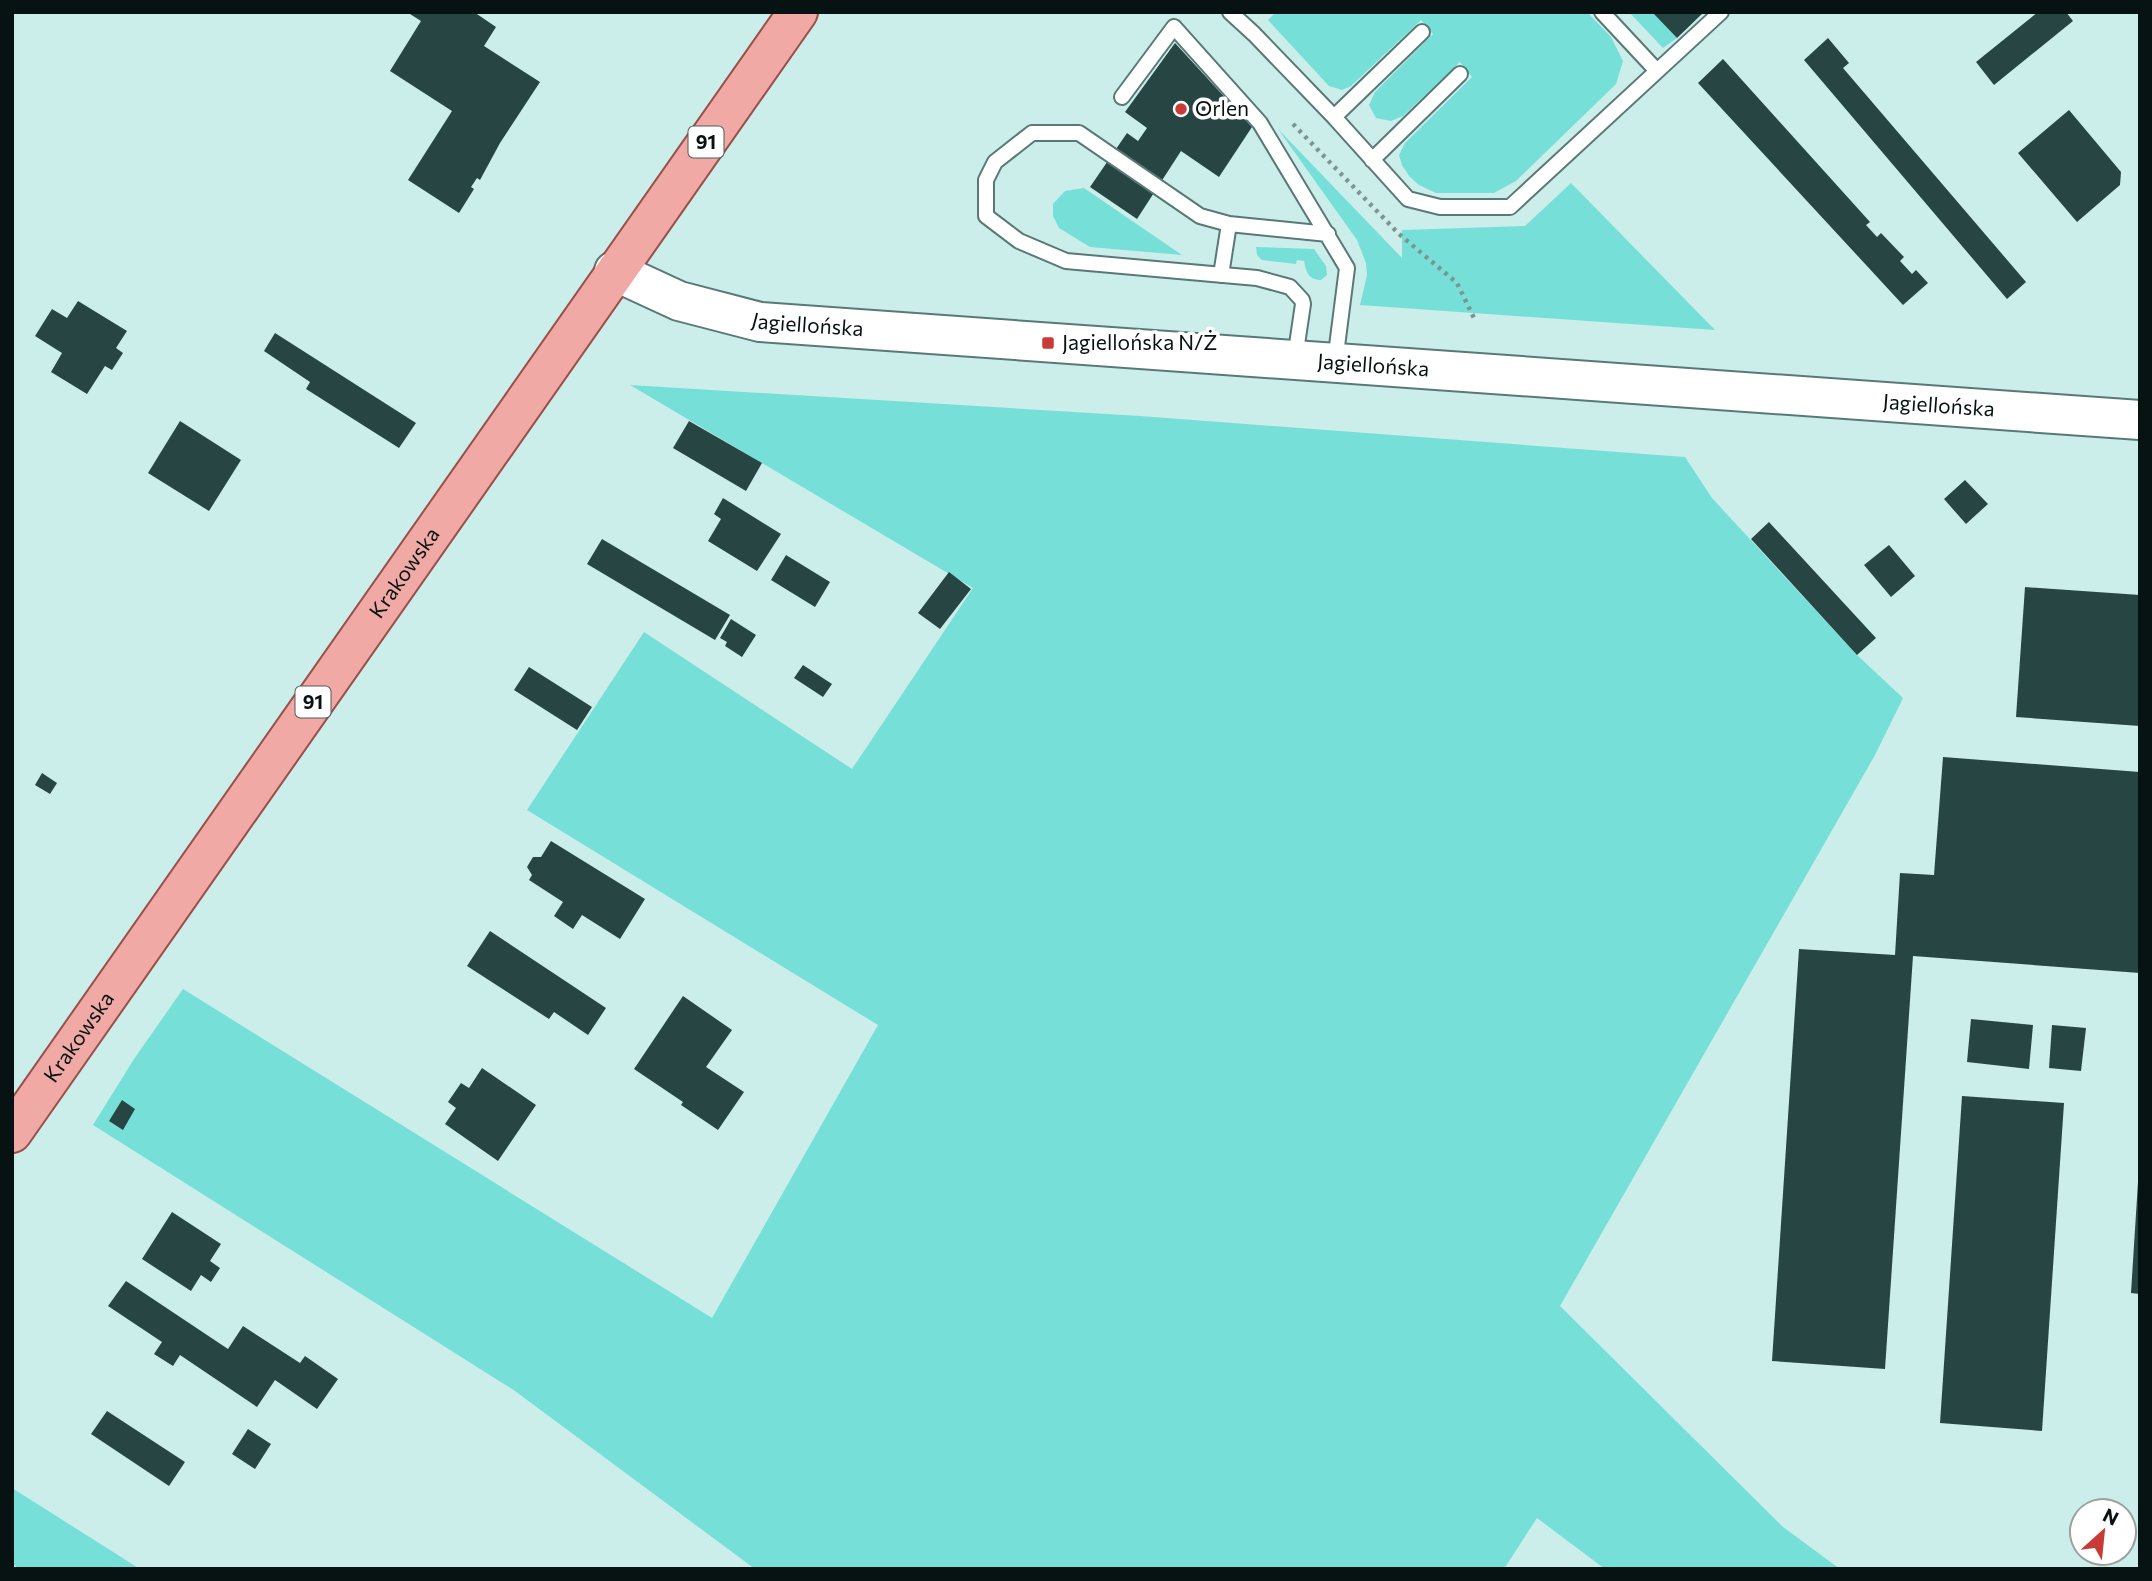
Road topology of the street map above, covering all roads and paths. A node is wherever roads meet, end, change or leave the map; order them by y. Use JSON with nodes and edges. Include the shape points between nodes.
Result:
{"nodes":[{"id":1,"x":798,"y":12,"type":"edge"},
{"id":2,"x":1230,"y":12,"type":"edge"},
{"id":3,"x":1602,"y":12,"type":"edge"},
{"id":4,"x":1721,"y":12,"type":"edge"},
{"id":5,"x":1422,"y":32,"type":"dead end"},
{"id":6,"x":1657,"y":71,"type":"junction"},
{"id":7,"x":1460,"y":74,"type":"dead end"},
{"id":8,"x":1122,"y":97,"type":"dead end"},
{"id":9,"x":1334,"y":117,"type":"junction"},
{"id":10,"x":1290,"y":121,"type":"dead end"},
{"id":11,"x":1372,"y":160,"type":"junction"},
{"id":12,"x":1228,"y":224,"type":"junction"},
{"id":13,"x":1328,"y":234,"type":"junction"},
{"id":14,"x":614,"y":271,"type":"junction"},
{"id":15,"x":1221,"y":275,"type":"junction"},
{"id":16,"x":1474,"y":317,"type":"dead end"},
{"id":17,"x":1294,"y":361,"type":"junction"},
{"id":18,"x":1335,"y":364,"type":"junction"},
{"id":19,"x":2140,"y":420,"type":"edge"},
{"id":20,"x":12,"y":1133,"type":"edge"}],
"edges":[{"from":1,"to":14,"type":"main road","name":"Krakowska","number":"91"},
{"from":2,"to":9,"type":"lane"},
{"from":3,"to":6,"type":"lane"},
{"from":4,"to":6,"type":"lane"},
{"from":5,"to":9,"type":"lane"},
{"from":6,"to":11,"type":"lane","via":[[1510,207],[1440,207],[1408,199]]},
{"from":7,"to":11,"type":"lane"},
{"from":8,"to":13,"type":"lane","via":[[1174,27],[1260,123]]},
{"from":9,"to":11,"type":"lane"},
{"from":10,"to":16,"type":"path","via":[[1399,234],[1457,284]]},
{"from":12,"to":13,"type":"lane"},
{"from":12,"to":15,"type":"lane"},
{"from":12,"to":15,"type":"lane","via":[[1200,216],[1079,133],[1032,133],[995,162],[986,180],[986,216],[1019,241],[1066,261]]},
{"from":13,"to":18,"type":"lane","via":[[1347,268]]},
{"from":14,"to":17,"type":"street","name":"Jagiellońska","via":[[678,301],[760,322]]},
{"from":14,"to":20,"type":"main road","name":"Krakowska","number":"91"},
{"from":15,"to":17,"type":"lane","via":[[1290,286],[1302,300]]},
{"from":17,"to":18,"type":"street","name":"Jagiellońska"},
{"from":18,"to":19,"type":"street","name":"Jagiellońska"}]}
